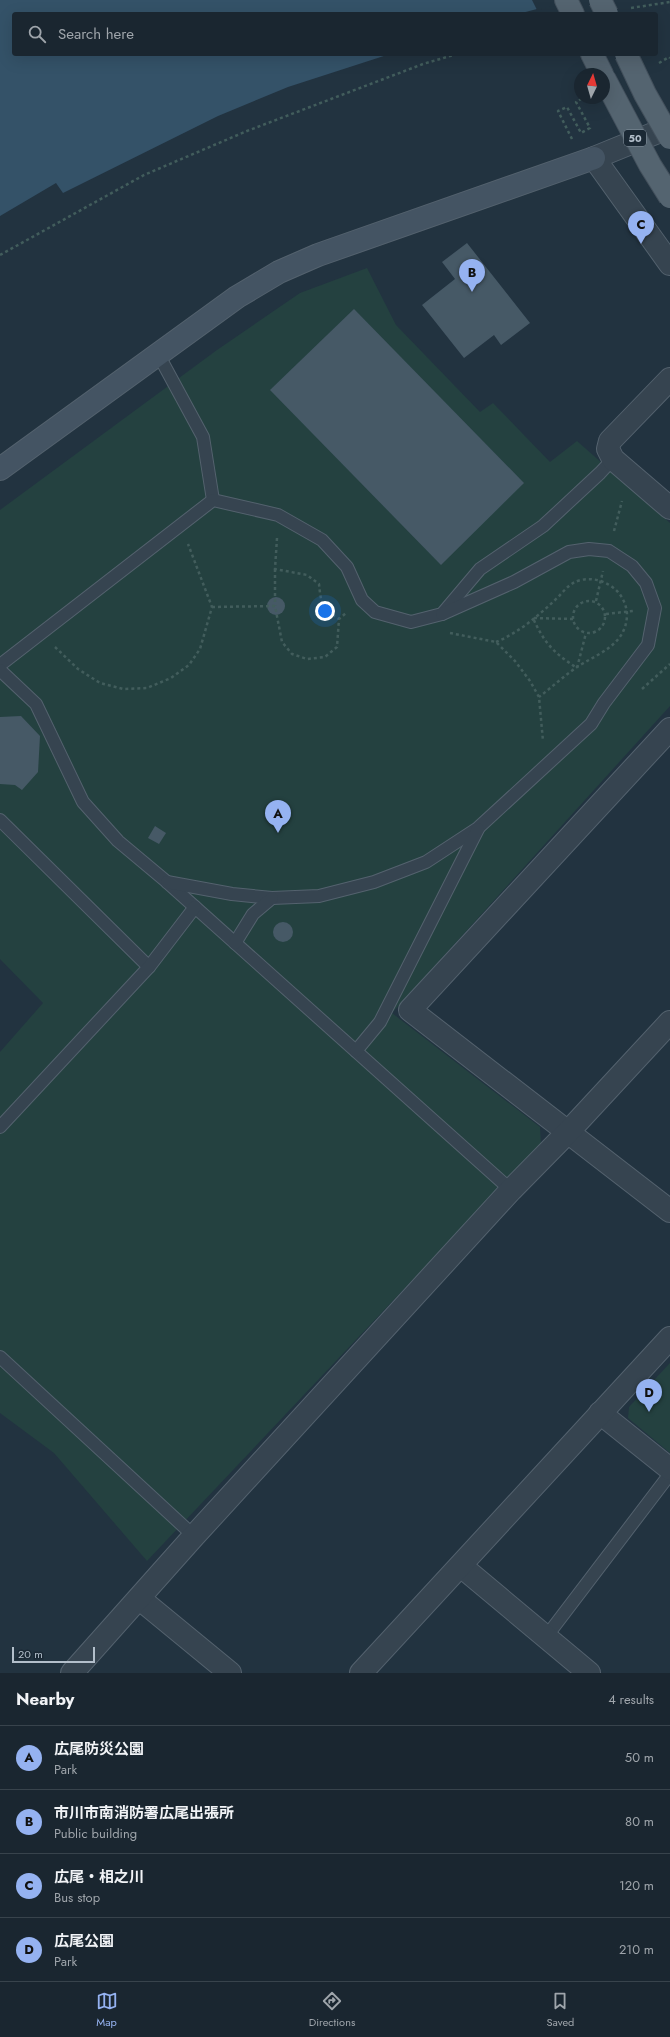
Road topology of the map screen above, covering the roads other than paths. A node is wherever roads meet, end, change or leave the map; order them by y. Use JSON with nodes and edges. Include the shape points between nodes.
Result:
{"nodes":[{"id":1,"x":566,"y":0,"type":"edge"},
{"id":2,"x":600,"y":0,"type":"edge"},
{"id":3,"x":572,"y":12,"type":"edge"},
{"id":4,"x":606,"y":12,"type":"edge"},
{"id":5,"x":593,"y":56,"type":"edge"},
{"id":6,"x":627,"y":56,"type":"edge"},
{"id":7,"x":599,"y":68,"type":"edge"},
{"id":8,"x":610,"y":89,"type":"edge"},
{"id":9,"x":670,"y":127,"type":"edge"},
{"id":10,"x":670,"y":138,"type":"edge"},
{"id":11,"x":594,"y":158,"type":"junction"},
{"id":12,"x":670,"y":197,"type":"edge"},
{"id":13,"x":670,"y":264,"type":"edge"},
{"id":14,"x":158,"y":354,"type":"junction"},
{"id":15,"x":670,"y":379,"type":"edge"},
{"id":16,"x":613,"y":459,"type":"junction"},
{"id":17,"x":0,"y":469,"type":"edge"},
{"id":18,"x":213,"y":500,"type":"junction"},
{"id":19,"x":670,"y":508,"type":"edge"},
{"id":20,"x":442,"y":614,"type":"junction"},
{"id":21,"x":0,"y":665,"type":"edge"},
{"id":22,"x":0,"y":670,"type":"edge"},
{"id":23,"x":670,"y":729,"type":"edge"},
{"id":24,"x":0,"y":820,"type":"edge"},
{"id":25,"x":478,"y":828,"type":"junction"},
{"id":26,"x":167,"y":882,"type":"junction"},
{"id":27,"x":272,"y":898,"type":"junction"},
{"id":28,"x":195,"y":907,"type":"junction"},
{"id":29,"x":235,"y":943,"type":"junction"},
{"id":30,"x":149,"y":967,"type":"junction"},
{"id":31,"x":670,"y":1022,"type":"edge"},
{"id":32,"x":356,"y":1051,"type":"junction"},
{"id":33,"x":0,"y":1127,"type":"edge"},
{"id":34,"x":569,"y":1131,"type":"junction"},
{"id":35,"x":511,"y":1190,"type":"junction"},
{"id":36,"x":670,"y":1211,"type":"edge"},
{"id":37,"x":670,"y":1338,"type":"edge"},
{"id":38,"x":0,"y":1357,"type":"edge"},
{"id":39,"x":600,"y":1413,"type":"junction"},
{"id":40,"x":670,"y":1469,"type":"edge"},
{"id":41,"x":670,"y":1474,"type":"edge"},
{"id":42,"x":194,"y":1536,"type":"junction"},
{"id":43,"x":461,"y":1566,"type":"junction"},
{"id":44,"x":140,"y":1598,"type":"junction"},
{"id":45,"x":546,"y":1637,"type":"junction"},
{"id":46,"x":72,"y":1673,"type":"edge"},
{"id":47,"x":230,"y":1673,"type":"edge"},
{"id":48,"x":361,"y":1673,"type":"edge"},
{"id":49,"x":589,"y":1673,"type":"edge"}],
"edges":[{"from":1,"to":3,"type":"main road"},
{"from":2,"to":4,"type":"main road","bridge":true},
{"from":5,"to":7,"type":"main road"},
{"from":6,"to":10,"type":"main road","bridge":true},
{"from":8,"to":12,"type":"main road","number":"50","bridge":true,"via":[[650,166]]},
{"from":9,"to":11,"type":"street"},
{"from":11,"to":13,"type":"street"},
{"from":11,"to":14,"type":"street","via":[[318,255],[279,272],[237,297]]},
{"from":14,"to":17,"type":"street"},
{"from":14,"to":18,"type":"lane","via":[[203,437]]},
{"from":15,"to":16,"type":"street","via":[[610,441],[608,449]]},
{"from":16,"to":19,"type":"street"},
{"from":16,"to":20,"type":"lane","via":[[543,526],[480,570]]},
{"from":18,"to":20,"type":"lane","via":[[278,515],[322,540],[347,567],[362,600],[375,612],[411,622]]},
{"from":18,"to":21,"type":"lane"},
{"from":20,"to":25,"type":"lane","via":[[514,582],[569,552],[589,549],[609,551],[632,566],[646,583],[655,608],[648,645],[591,724]]},
{"from":22,"to":26,"type":"lane","via":[[36,704],[83,802],[118,841]]},
{"from":23,"to":34,"type":"street","via":[[410,1010]]},
{"from":24,"to":30,"type":"lane"},
{"from":25,"to":27,"type":"lane","via":[[426,862],[374,882],[319,896]]},
{"from":25,"to":32,"type":"lane","via":[[380,1022]]},
{"from":26,"to":27,"type":"lane","via":[[232,894]]},
{"from":26,"to":28,"type":"lane"},
{"from":27,"to":29,"type":"lane","via":[[253,914]]},
{"from":28,"to":29,"type":"lane"},
{"from":28,"to":30,"type":"lane"},
{"from":29,"to":32,"type":"lane"},
{"from":30,"to":33,"type":"lane"},
{"from":31,"to":34,"type":"street"},
{"from":32,"to":35,"type":"lane"},
{"from":34,"to":35,"type":"street"},
{"from":34,"to":36,"type":"street"},
{"from":35,"to":42,"type":"street"},
{"from":37,"to":39,"type":"street"},
{"from":38,"to":42,"type":"lane"},
{"from":39,"to":40,"type":"street"},
{"from":39,"to":43,"type":"street"},
{"from":41,"to":45,"type":"lane"},
{"from":42,"to":44,"type":"street"},
{"from":43,"to":45,"type":"street"},
{"from":43,"to":48,"type":"street"},
{"from":44,"to":46,"type":"street"},
{"from":44,"to":47,"type":"street"},
{"from":45,"to":49,"type":"street"}]}
